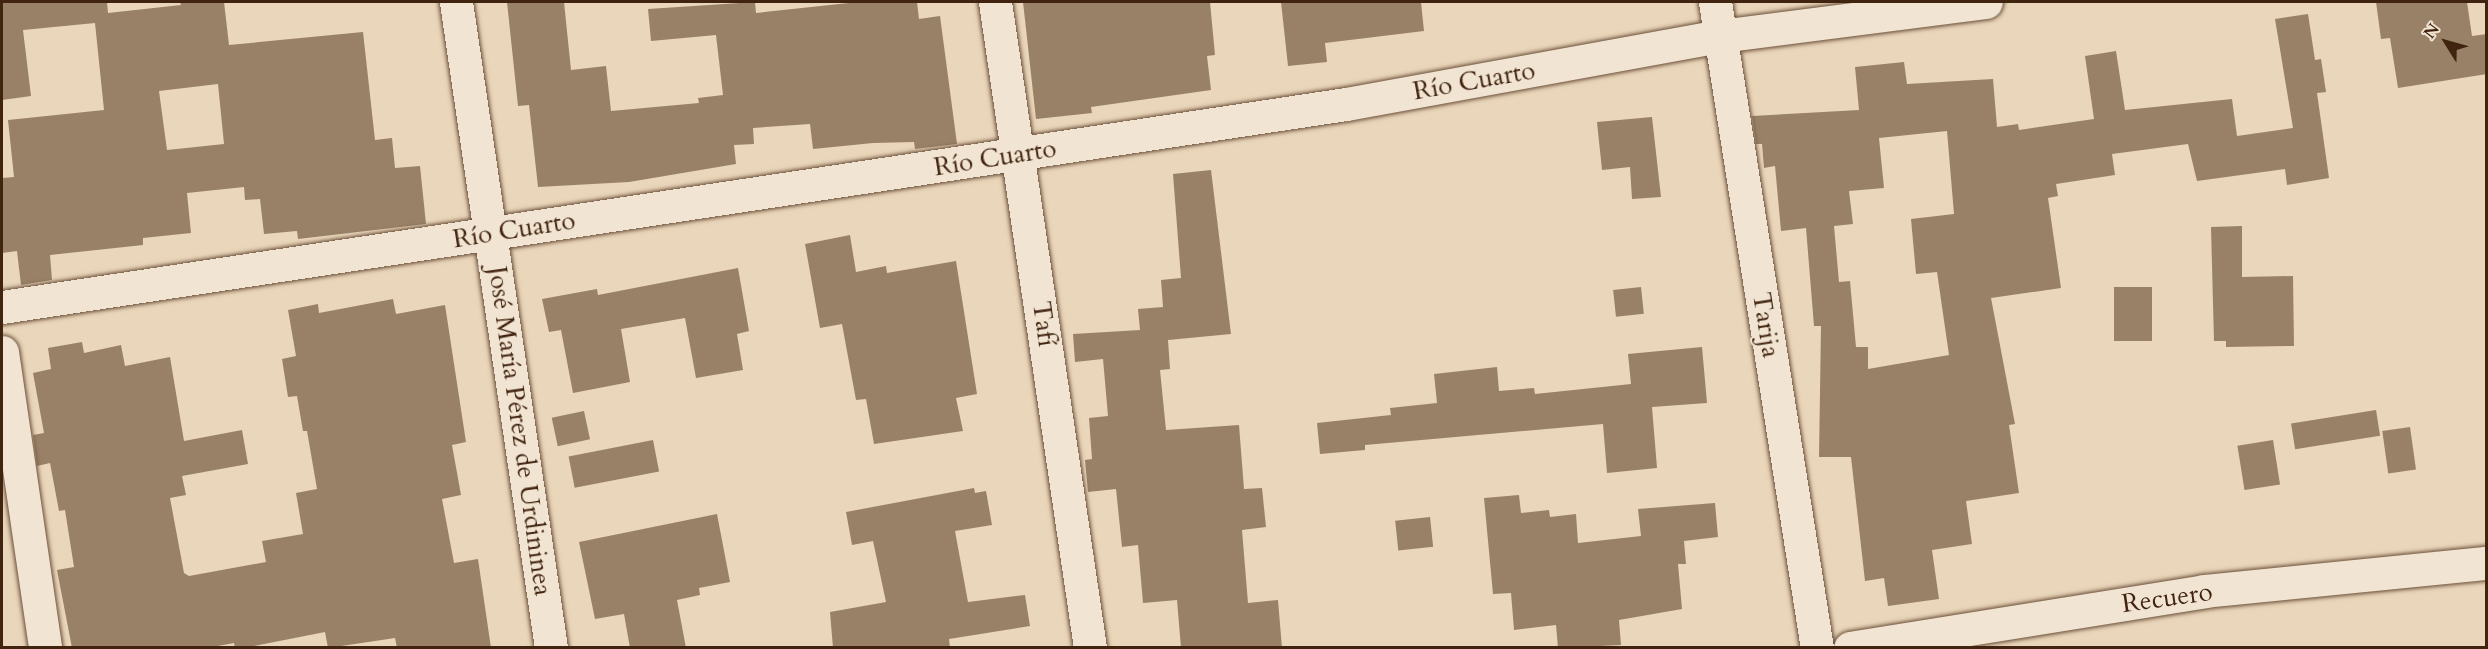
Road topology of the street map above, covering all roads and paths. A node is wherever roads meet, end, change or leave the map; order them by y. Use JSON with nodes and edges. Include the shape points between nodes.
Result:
{"nodes":[{"id":1,"x":456,"y":2,"type":"edge"},
{"id":2,"x":995,"y":2,"type":"edge"},
{"id":3,"x":1715,"y":2,"type":"edge"},
{"id":4,"x":1986,"y":2,"type":"edge"},
{"id":5,"x":1720,"y":36,"type":"junction"},
{"id":6,"x":1020,"y":155,"type":"junction"},
{"id":7,"x":492,"y":234,"type":"junction"},
{"id":8,"x":2,"y":307,"type":"edge"},
{"id":9,"x":2,"y":352,"type":"edge"},
{"id":10,"x":2487,"y":563,"type":"edge"},
{"id":11,"x":45,"y":648,"type":"edge"},
{"id":12,"x":551,"y":648,"type":"edge"},
{"id":13,"x":1090,"y":648,"type":"edge"},
{"id":14,"x":1817,"y":648,"type":"edge"},
{"id":15,"x":1850,"y":648,"type":"edge"}],
"edges":[{"from":1,"to":7,"type":"street","name":"José María Pérez de Urdininea"},
{"from":2,"to":6,"type":"street","name":"Tafí"},
{"from":3,"to":5,"type":"street","name":"Tarija"},
{"from":4,"to":5,"type":"street","name":"Río Cuarto"},
{"from":5,"to":6,"type":"street","name":"Río Cuarto","via":[[1346,104]]},
{"from":5,"to":14,"type":"street","name":"Tarija"},
{"from":6,"to":7,"type":"street","name":"Río Cuarto"},
{"from":6,"to":13,"type":"street","name":"Tafí"},
{"from":7,"to":8,"type":"street","name":"Río Cuarto"},
{"from":7,"to":12,"type":"street","name":"José María Pérez de Urdininea"},
{"from":9,"to":11,"type":"street"},
{"from":10,"to":15,"type":"street","name":"Recuero","via":[[2204,591]]}]}
